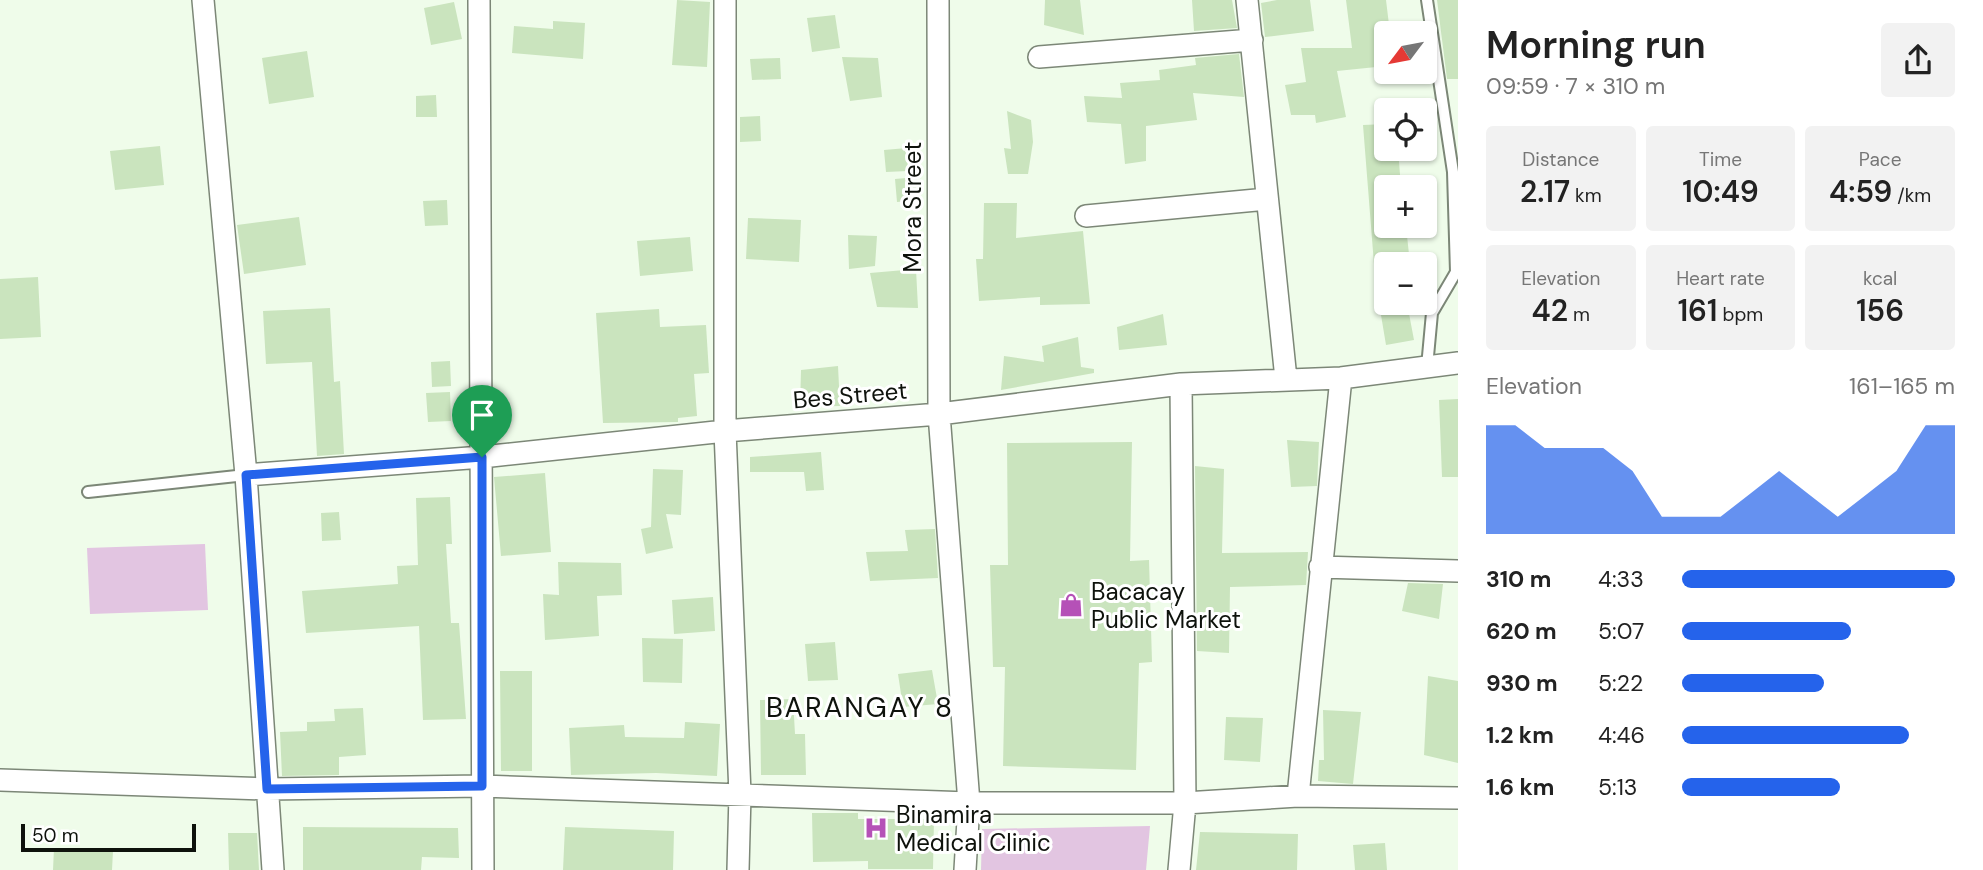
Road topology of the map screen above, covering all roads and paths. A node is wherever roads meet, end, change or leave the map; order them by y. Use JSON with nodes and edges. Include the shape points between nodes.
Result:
{"nodes":[{"id":1,"x":203,"y":0,"type":"edge"},
{"id":2,"x":479,"y":0,"type":"edge"},
{"id":3,"x":725,"y":0,"type":"edge"},
{"id":4,"x":938,"y":0,"type":"edge"},
{"id":5,"x":1247,"y":0,"type":"edge"},
{"id":6,"x":1427,"y":0,"type":"edge"},
{"id":7,"x":1252,"y":40,"type":"junction"},
{"id":8,"x":1039,"y":57,"type":"dead end"},
{"id":9,"x":1267,"y":199,"type":"junction"},
{"id":10,"x":1086,"y":216,"type":"dead end"},
{"id":11,"x":1458,"y":363,"type":"edge"},
{"id":12,"x":1427,"y":367,"type":"junction"},
{"id":13,"x":1341,"y":378,"type":"junction"},
{"id":14,"x":1286,"y":379,"type":"junction"},
{"id":15,"x":1181,"y":384,"type":"junction"},
{"id":16,"x":939,"y":414,"type":"junction"},
{"id":17,"x":726,"y":431,"type":"junction"},
{"id":18,"x":482,"y":457,"type":"junction"},
{"id":19,"x":246,"y":475,"type":"junction"},
{"id":20,"x":88,"y":492,"type":"dead end"},
{"id":21,"x":1320,"y":567,"type":"junction"},
{"id":22,"x":1458,"y":571,"type":"edge"},
{"id":23,"x":0,"y":780,"type":"edge"},
{"id":24,"x":482,"y":786,"type":"junction"},
{"id":25,"x":267,"y":789,"type":"junction"},
{"id":26,"x":740,"y":794,"type":"junction"},
{"id":27,"x":1298,"y":796,"type":"junction"},
{"id":28,"x":1458,"y":798,"type":"edge"},
{"id":29,"x":970,"y":803,"type":"junction"},
{"id":30,"x":1185,"y":803,"type":"junction"},
{"id":31,"x":274,"y":870,"type":"edge"},
{"id":32,"x":483,"y":870,"type":"edge"},
{"id":33,"x":738,"y":870,"type":"edge"},
{"id":34,"x":965,"y":870,"type":"edge"},
{"id":35,"x":1180,"y":870,"type":"edge"}],
"edges":[{"from":1,"to":19,"type":"street"},
{"from":2,"to":18,"type":"street"},
{"from":3,"to":17,"type":"street"},
{"from":4,"to":16,"type":"street","name":"Mora Street"},
{"from":5,"to":7,"type":"street"},
{"from":6,"to":12,"type":"lane","via":[[1453,173],[1456,272],[1432,313]]},
{"from":7,"to":8,"type":"street"},
{"from":7,"to":9,"type":"street"},
{"from":9,"to":10,"type":"street"},
{"from":9,"to":14,"type":"street"},
{"from":11,"to":12,"type":"street","name":"Bes Street"},
{"from":12,"to":13,"type":"street","name":"Bes Street"},
{"from":13,"to":14,"type":"street","name":"Bes Street"},
{"from":13,"to":21,"type":"street"},
{"from":14,"to":15,"type":"street","name":"Bes Street"},
{"from":15,"to":16,"type":"street","name":"Bes Street"},
{"from":15,"to":30,"type":"street"},
{"from":16,"to":17,"type":"street","name":"Bes Street"},
{"from":16,"to":29,"type":"street","name":"Mora Street"},
{"from":17,"to":18,"type":"street","name":"Bes Street"},
{"from":17,"to":26,"type":"street"},
{"from":18,"to":19,"type":"street","name":"Bes Street"},
{"from":18,"to":24,"type":"street"},
{"from":19,"to":20,"type":"lane"},
{"from":19,"to":25,"type":"street"},
{"from":21,"to":22,"type":"street"},
{"from":21,"to":27,"type":"street"},
{"from":23,"to":25,"type":"street"},
{"from":24,"to":25,"type":"street"},
{"from":24,"to":26,"type":"street"},
{"from":24,"to":32,"type":"street"},
{"from":25,"to":31,"type":"street"},
{"from":26,"to":29,"type":"street"},
{"from":26,"to":33,"type":"street"},
{"from":27,"to":28,"type":"street"},
{"from":27,"to":30,"type":"street"},
{"from":29,"to":30,"type":"street"},
{"from":29,"to":34,"type":"street","name":"Mora Street"},
{"from":30,"to":35,"type":"street"}]}
